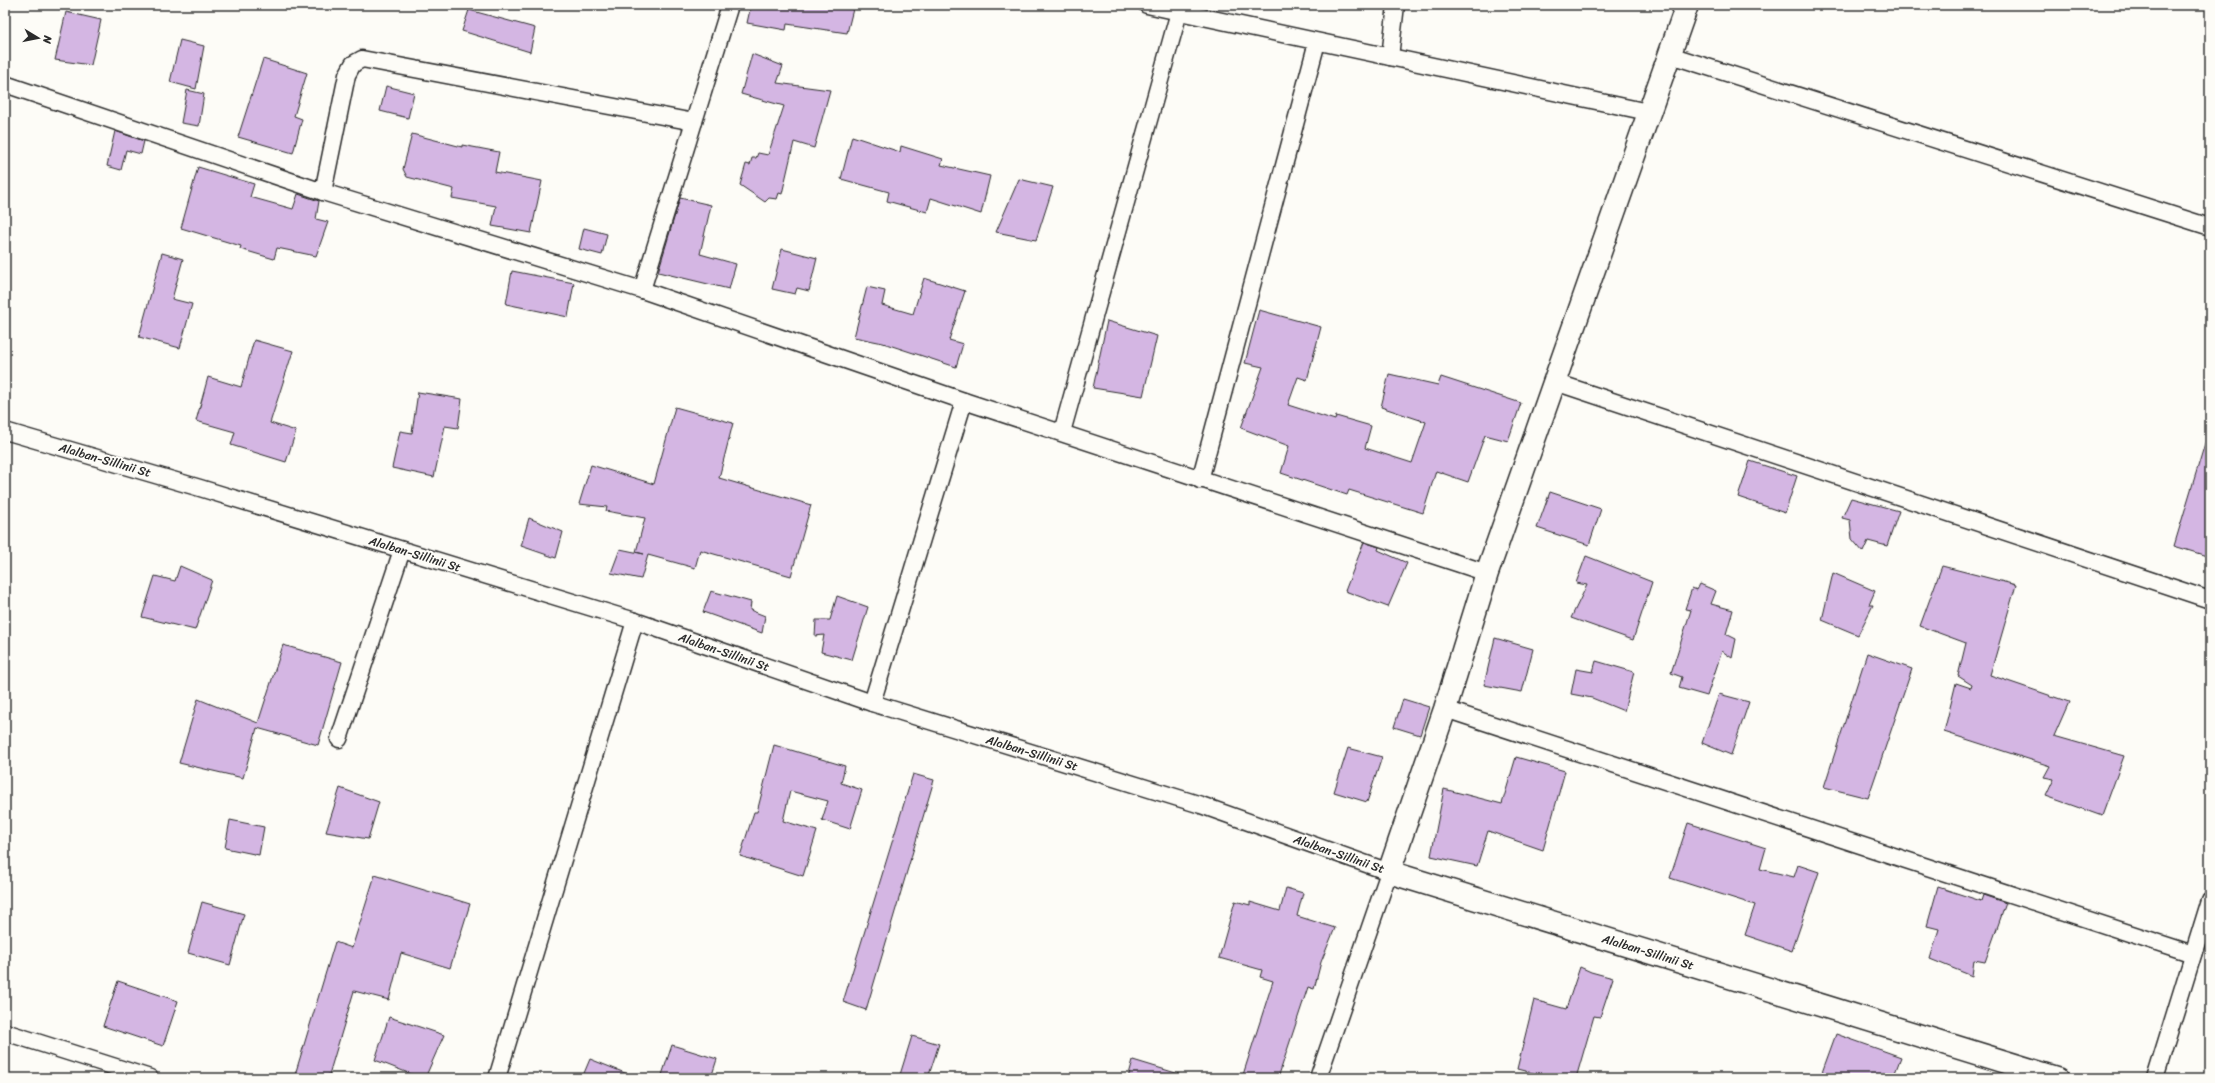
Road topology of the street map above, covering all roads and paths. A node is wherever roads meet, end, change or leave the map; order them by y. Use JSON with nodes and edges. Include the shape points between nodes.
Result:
{"nodes":[{"id":1,"x":730,"y":5,"type":"edge"},
{"id":2,"x":1147,"y":5,"type":"edge"},
{"id":3,"x":1396,"y":5,"type":"edge"},
{"id":4,"x":1687,"y":5,"type":"edge"},
{"id":5,"x":1180,"y":12,"type":"junction"},
{"id":6,"x":1211,"y":12,"type":"edge"},
{"id":7,"x":1317,"y":42,"type":"junction"},
{"id":8,"x":1670,"y":55,"type":"junction"},
{"id":9,"x":1390,"y":57,"type":"junction"},
{"id":10,"x":5,"y":84,"type":"edge"},
{"id":11,"x":1648,"y":112,"type":"junction"},
{"id":12,"x":694,"y":122,"type":"junction"},
{"id":13,"x":323,"y":192,"type":"junction"},
{"id":14,"x":2210,"y":227,"type":"edge"},
{"id":15,"x":642,"y":290,"type":"junction"},
{"id":16,"x":1555,"y":382,"type":"junction"},
{"id":17,"x":964,"y":401,"type":"junction"},
{"id":18,"x":5,"y":431,"type":"edge"},
{"id":19,"x":1062,"y":432,"type":"junction"},
{"id":20,"x":1200,"y":480,"type":"junction"},
{"id":21,"x":402,"y":550,"type":"junction"},
{"id":22,"x":1487,"y":573,"type":"junction"},
{"id":23,"x":2210,"y":600,"type":"edge"},
{"id":24,"x":635,"y":621,"type":"junction"},
{"id":25,"x":872,"y":703,"type":"junction"},
{"id":26,"x":1445,"y":709,"type":"junction"},
{"id":27,"x":339,"y":739,"type":"dead end"},
{"id":28,"x":1389,"y":872,"type":"junction"},
{"id":29,"x":2210,"y":900,"type":"edge"},
{"id":30,"x":2193,"y":954,"type":"junction"},
{"id":31,"x":5,"y":1032,"type":"edge"},
{"id":32,"x":150,"y":1078,"type":"edge"},
{"id":33,"x":497,"y":1078,"type":"edge"},
{"id":34,"x":1318,"y":1078,"type":"edge"},
{"id":35,"x":2057,"y":1078,"type":"edge"},
{"id":36,"x":2155,"y":1078,"type":"edge"}],
"edges":[{"from":1,"to":12,"type":"street"},
{"from":2,"to":5,"type":"street"},
{"from":3,"to":9,"type":"street"},
{"from":4,"to":8,"type":"street"},
{"from":5,"to":6,"type":"street"},
{"from":5,"to":19,"type":"street"},
{"from":6,"to":7,"type":"street"},
{"from":7,"to":9,"type":"street"},
{"from":7,"to":20,"type":"street"},
{"from":8,"to":11,"type":"street"},
{"from":8,"to":14,"type":"street"},
{"from":9,"to":11,"type":"street"},
{"from":10,"to":13,"type":"street"},
{"from":11,"to":16,"type":"street"},
{"from":12,"to":13,"type":"street","via":[[362,59],[352,64],[347,75]]},
{"from":12,"to":15,"type":"street"},
{"from":13,"to":15,"type":"street"},
{"from":15,"to":17,"type":"street"},
{"from":16,"to":22,"type":"street"},
{"from":16,"to":23,"type":"street"},
{"from":17,"to":19,"type":"street"},
{"from":17,"to":25,"type":"street"},
{"from":18,"to":21,"type":"street","name":"Alalban-Sillinii St"},
{"from":19,"to":20,"type":"street"},
{"from":20,"to":22,"type":"street"},
{"from":21,"to":24,"type":"street","name":"Alalban-Sillinii St"},
{"from":21,"to":27,"type":"street"},
{"from":22,"to":26,"type":"street"},
{"from":24,"to":25,"type":"street","name":"Alalban-Sillinii St"},
{"from":24,"to":33,"type":"street"},
{"from":25,"to":28,"type":"street","name":"Alalban-Sillinii St","via":[[1201,805]]},
{"from":26,"to":28,"type":"street"},
{"from":26,"to":30,"type":"street"},
{"from":28,"to":34,"type":"street"},
{"from":28,"to":35,"type":"street","name":"Alalban-Sillinii St"},
{"from":29,"to":30,"type":"street"},
{"from":30,"to":36,"type":"street"},
{"from":31,"to":32,"type":"street"}]}
